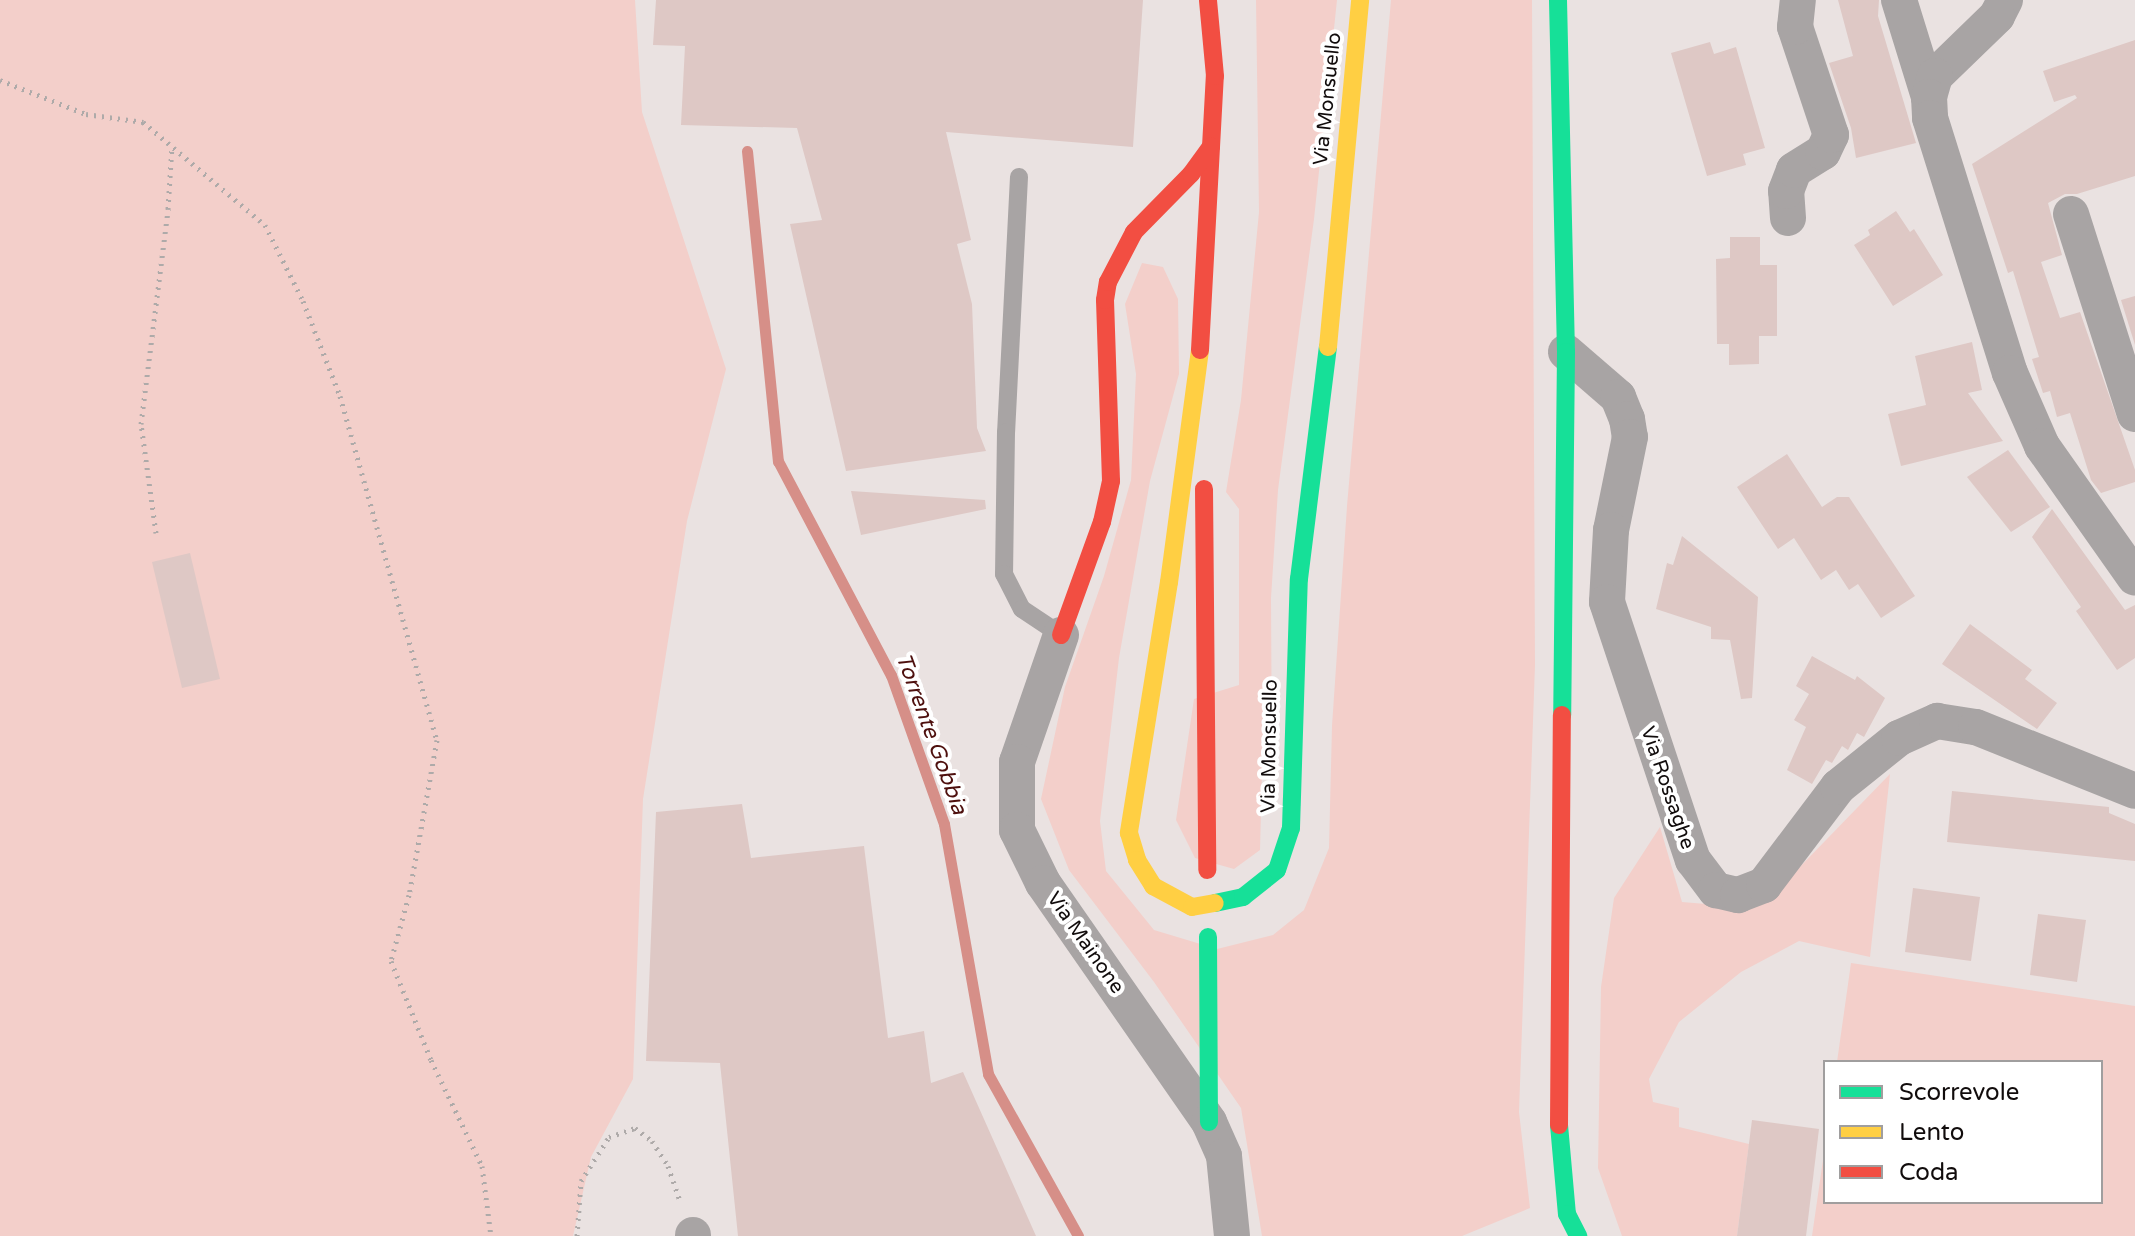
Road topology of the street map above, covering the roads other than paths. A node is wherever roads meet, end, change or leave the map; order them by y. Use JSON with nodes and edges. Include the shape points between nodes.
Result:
{"nodes":[{"id":1,"x":1208,"y":0,"type":"edge"},
{"id":2,"x":1360,"y":0,"type":"edge"},
{"id":3,"x":1558,"y":0,"type":"edge"},
{"id":4,"x":1798,"y":0,"type":"edge"},
{"id":5,"x":1899,"y":0,"type":"edge"},
{"id":6,"x":2005,"y":0,"type":"edge"},
{"id":7,"x":1929,"y":97,"type":"junction"},
{"id":8,"x":1211,"y":146,"type":"junction"},
{"id":9,"x":1019,"y":177,"type":"dead end"},
{"id":10,"x":2071,"y":214,"type":"dead end"},
{"id":11,"x":1788,"y":218,"type":"dead end"},
{"id":12,"x":1162,"y":226,"type":"dead end"},
{"id":13,"x":1134,"y":232,"type":"junction"},
{"id":14,"x":1190,"y":237,"type":"dead end"},
{"id":15,"x":1205,"y":256,"type":"junction"},
{"id":16,"x":1203,"y":325,"type":"junction"},
{"id":17,"x":1566,"y":352,"type":"junction"},
{"id":18,"x":2135,"y":414,"type":"edge"},
{"id":19,"x":2135,"y":578,"type":"edge"},
{"id":20,"x":1061,"y":635,"type":"junction"},
{"id":21,"x":2135,"y":791,"type":"edge"},
{"id":22,"x":1207,"y":870,"type":"dead end"},
{"id":23,"x":1208,"y":937,"type":"dead end"},
{"id":24,"x":1209,"y":1122,"type":"junction"},
{"id":25,"x":1232,"y":1236,"type":"edge"},
{"id":26,"x":1578,"y":1236,"type":"edge"}],
"edges":[{"from":1,"to":8,"type":"main road","name":"Via Monsuello","via":[[1215,76]]},
{"from":2,"to":16,"type":"main road","name":"Via Monsuello","via":[[1326,371],[1299,579],[1291,828],[1277,870],[1243,897],[1192,907],[1153,886],[1129,833]]},
{"from":3,"to":17,"type":"main road"},
{"from":4,"to":11,"type":"street","via":[[1795,27],[1831,135],[1823,152],[1794,170],[1786,191]]},
{"from":5,"to":7,"type":"street"},
{"from":6,"to":7,"type":"street","via":[[1997,16],[1935,76]]},
{"from":7,"to":19,"type":"street","via":[[1930,118],[2010,373],[2042,446]]},
{"from":8,"to":13,"type":"main road"},
{"from":8,"to":15,"type":"main road","name":"Via Monsuello"},
{"from":9,"to":20,"type":"lane","via":[[1004,574],[1022,609]]},
{"from":10,"to":18,"type":"street"},
{"from":12,"to":13,"type":"main road"},
{"from":13,"to":20,"type":"main road","via":[[1118,257],[1105,300],[1111,481],[1102,522]]},
{"from":14,"to":15,"type":"main road"},
{"from":15,"to":16,"type":"main road","name":"Via Monsuello"},
{"from":16,"to":22,"type":"main road"},
{"from":17,"to":21,"type":"street","name":"Via Rossaghe","via":[[1618,397],[1627,419],[1630,437],[1611,530],[1607,602],[1693,860],[1716,890],[1738,895],[1764,885],[1838,787],[1899,738],[1937,721],[1976,727]]},
{"from":17,"to":26,"type":"main road","via":[[1557,1099],[1567,1214]]},
{"from":20,"to":24,"type":"street","name":"Via Mainone","via":[[1017,762],[1017,830],[1043,883]]},
{"from":23,"to":24,"type":"main road"},
{"from":24,"to":25,"type":"street","name":"Via Mainone","via":[[1224,1156]]}]}
